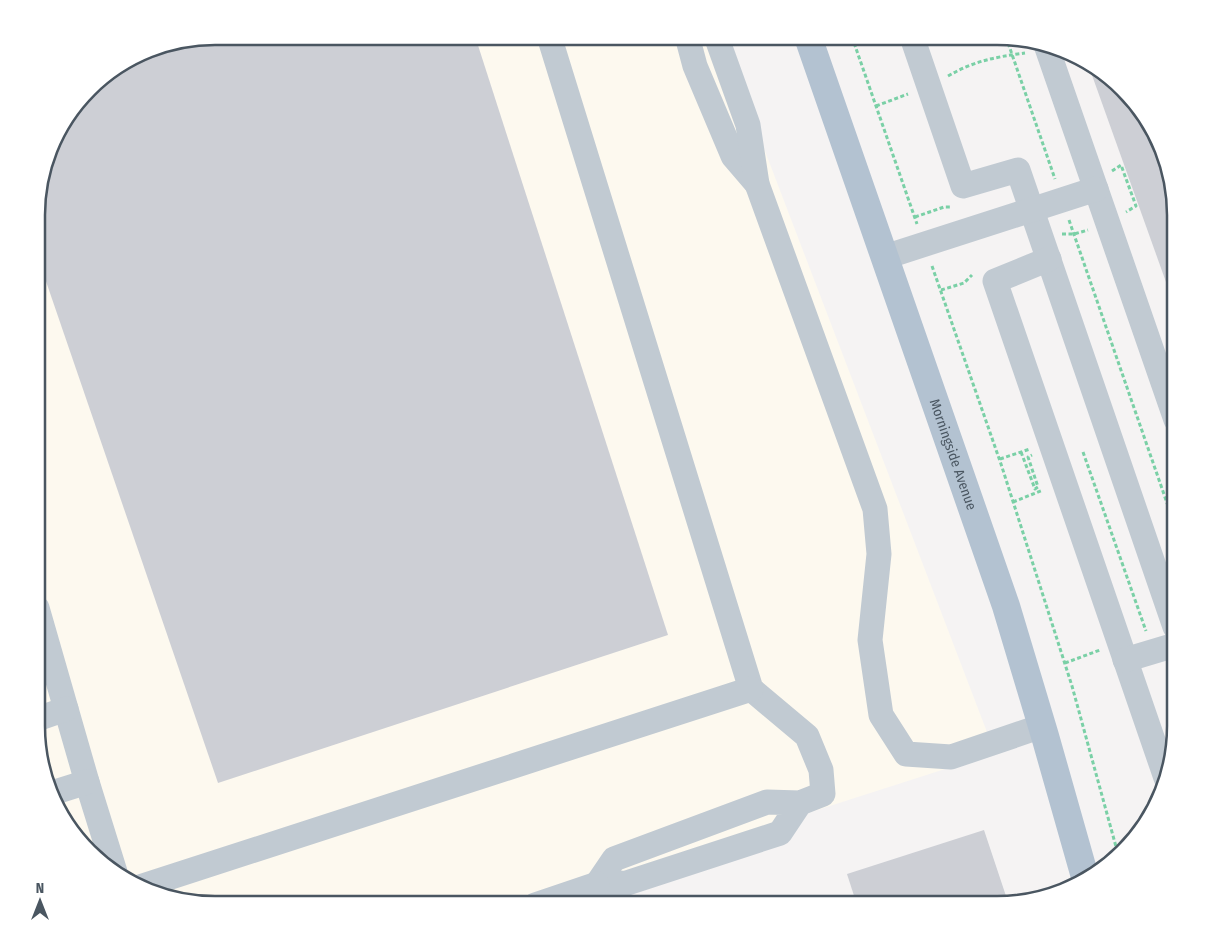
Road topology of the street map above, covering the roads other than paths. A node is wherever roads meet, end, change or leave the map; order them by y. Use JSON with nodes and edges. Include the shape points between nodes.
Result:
{"nodes":[{"id":1,"x":552,"y":45,"type":"edge"},
{"id":2,"x":690,"y":45,"type":"edge"},
{"id":3,"x":719,"y":45,"type":"edge"},
{"id":4,"x":811,"y":45,"type":"edge"},
{"id":5,"x":915,"y":45,"type":"edge"},
{"id":6,"x":1049,"y":54,"type":"edge"},
{"id":7,"x":757,"y":184,"type":"junction"},
{"id":8,"x":1096,"y":189,"type":"junction"},
{"id":9,"x":1032,"y":210,"type":"junction"},
{"id":10,"x":885,"y":257,"type":"junction"},
{"id":11,"x":1049,"y":258,"type":"junction"},
{"id":12,"x":1167,"y":394,"type":"edge"},
{"id":13,"x":1167,"y":604,"type":"edge"},
{"id":14,"x":45,"y":638,"type":"edge"},
{"id":15,"x":1167,"y":647,"type":"edge"},
{"id":16,"x":1125,"y":660,"type":"junction"},
{"id":17,"x":751,"y":689,"type":"junction"},
{"id":18,"x":66,"y":709,"type":"junction"},
{"id":19,"x":45,"y":716,"type":"edge"},
{"id":20,"x":1042,"y":726,"type":"junction"},
{"id":21,"x":1162,"y":766,"type":"edge"},
{"id":22,"x":87,"y":782,"type":"junction"},
{"id":23,"x":58,"y":791,"type":"edge"},
{"id":24,"x":800,"y":803,"type":"junction"},
{"id":25,"x":112,"y":861,"type":"edge"},
{"id":26,"x":1083,"y":871,"type":"edge"},
{"id":27,"x":151,"y":883,"type":"edge"},
{"id":28,"x":596,"y":884,"type":"junction"},
{"id":29,"x":559,"y":896,"type":"edge"}],
"edges":[{"from":1,"to":17,"type":"lane"},
{"from":2,"to":7,"type":"lane","via":[[695,66],[733,156]]},
{"from":3,"to":7,"type":"lane","via":[[748,125]]},
{"from":4,"to":10,"type":"main road","name":"Morningside Avenue"},
{"from":5,"to":9,"type":"lane","via":[[963,186],[1018,170]]},
{"from":6,"to":8,"type":"lane"},
{"from":7,"to":20,"type":"lane","via":[[875,508],[879,554],[870,640],[881,715],[906,754],[951,758]]},
{"from":8,"to":9,"type":"lane"},
{"from":8,"to":12,"type":"lane"},
{"from":9,"to":10,"type":"lane"},
{"from":9,"to":11,"type":"lane"},
{"from":10,"to":20,"type":"main road","name":"Morningside Avenue","via":[[1006,606]]},
{"from":11,"to":13,"type":"lane"},
{"from":11,"to":16,"type":"lane","via":[[995,281]]},
{"from":14,"to":18,"type":"lane"},
{"from":15,"to":16,"type":"lane"},
{"from":16,"to":21,"type":"lane"},
{"from":17,"to":24,"type":"lane","via":[[807,736],[821,770],[823,794]]},
{"from":17,"to":27,"type":"lane"},
{"from":18,"to":19,"type":"lane"},
{"from":18,"to":22,"type":"lane"},
{"from":20,"to":26,"type":"main road","name":"Morningside Avenue"},
{"from":22,"to":23,"type":"lane"},
{"from":22,"to":25,"type":"lane"},
{"from":24,"to":28,"type":"lane","via":[[767,802],[614,859]]},
{"from":24,"to":28,"type":"lane","via":[[780,833],[627,883]]},
{"from":28,"to":29,"type":"lane"}]}
